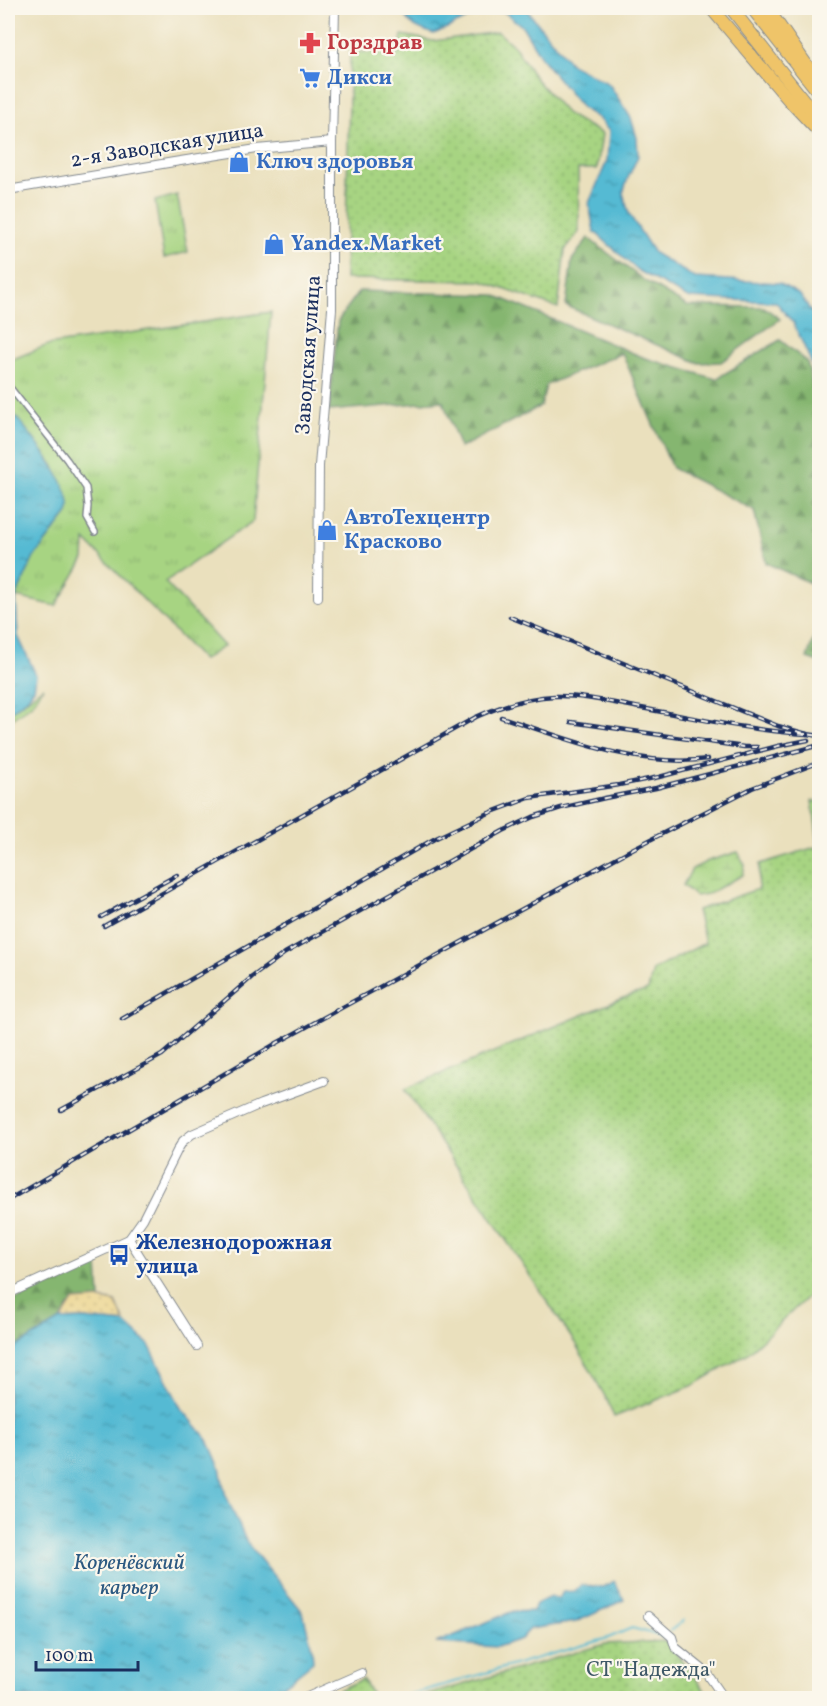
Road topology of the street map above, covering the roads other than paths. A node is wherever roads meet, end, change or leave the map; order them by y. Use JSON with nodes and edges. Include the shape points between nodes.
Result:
{"nodes":[{"id":1,"x":335,"y":8,"type":"edge"},
{"id":2,"x":711,"y":8,"type":"edge"},
{"id":3,"x":731,"y":8,"type":"edge"},
{"id":4,"x":752,"y":8,"type":"edge"},
{"id":5,"x":767,"y":8,"type":"edge"},
{"id":6,"x":819,"y":83,"type":"edge"},
{"id":7,"x":819,"y":94,"type":"edge"},
{"id":8,"x":819,"y":121,"type":"edge"},
{"id":9,"x":819,"y":133,"type":"edge"},
{"id":10,"x":332,"y":142,"type":"junction"},
{"id":11,"x":8,"y":190,"type":"edge"},
{"id":12,"x":8,"y":385,"type":"edge"},
{"id":13,"x":95,"y":532,"type":"dead end"},
{"id":14,"x":318,"y":597,"type":"dead end"},
{"id":15,"x":324,"y":1081,"type":"dead end"},
{"id":16,"x":129,"y":1239,"type":"junction"},
{"id":17,"x":8,"y":1294,"type":"edge"},
{"id":18,"x":197,"y":1346,"type":"dead end"},
{"id":19,"x":648,"y":1616,"type":"dead end"},
{"id":20,"x":362,"y":1673,"type":"dead end"},
{"id":21,"x":305,"y":1698,"type":"edge"},
{"id":22,"x":724,"y":1698,"type":"edge"}],
"edges":[{"from":1,"to":10,"type":"street","name":"Заводская улица"},
{"from":2,"to":9,"type":"main road"},
{"from":3,"to":8,"type":"main road"},
{"from":4,"to":7,"type":"main road"},
{"from":5,"to":6,"type":"main road"},
{"from":10,"to":11,"type":"street","name":"2-я Заводская улица","via":[[185,160]]},
{"from":10,"to":14,"type":"street","name":"Заводская улица","via":[[332,309],[319,466]]},
{"from":12,"to":13,"type":"street","via":[[86,488],[87,518]]},
{"from":15,"to":16,"type":"street","via":[[261,1104],[183,1141]]},
{"from":16,"to":17,"type":"street"},
{"from":16,"to":18,"type":"street"},
{"from":19,"to":22,"type":"street","via":[[672,1637],[675,1647],[706,1672]]},
{"from":20,"to":21,"type":"street"}]}
